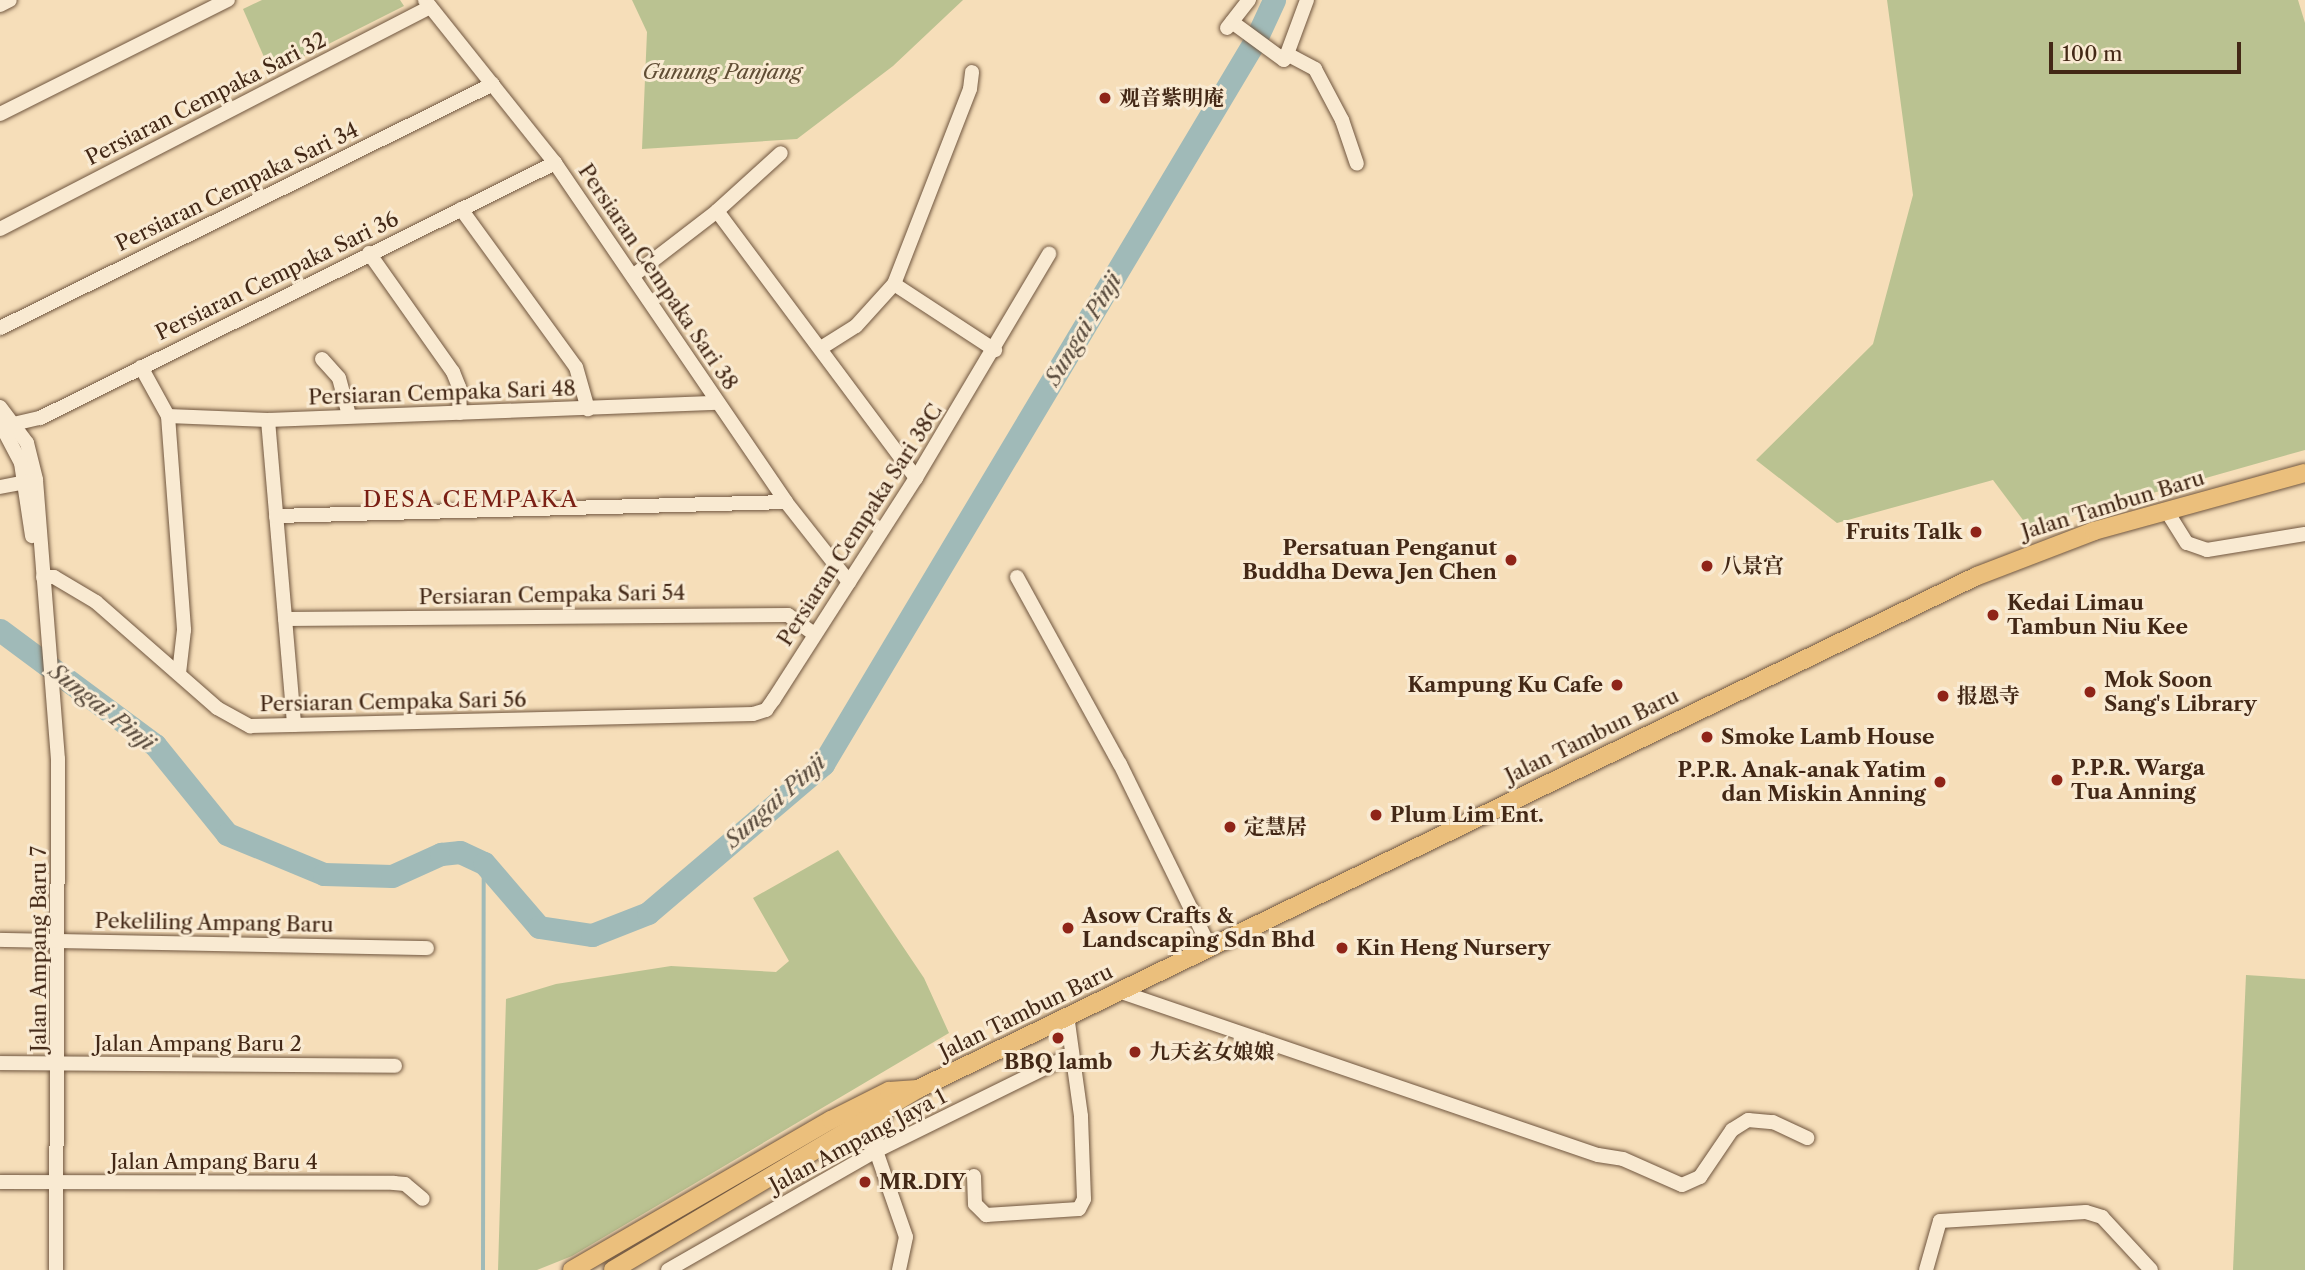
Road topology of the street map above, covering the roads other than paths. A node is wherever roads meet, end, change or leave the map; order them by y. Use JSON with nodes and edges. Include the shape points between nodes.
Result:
{"nodes":[{"id":1,"x":10,"y":0,"type":"edge"},
{"id":2,"x":228,"y":0,"type":"edge"},
{"id":3,"x":1249,"y":0,"type":"edge"},
{"id":4,"x":1307,"y":0,"type":"edge"},
{"id":5,"x":428,"y":3,"type":"edge"},
{"id":6,"x":0,"y":5,"type":"edge"},
{"id":7,"x":1287,"y":54,"type":"junction"},
{"id":8,"x":972,"y":72,"type":"dead end"},
{"id":9,"x":493,"y":84,"type":"junction"},
{"id":10,"x":0,"y":114,"type":"edge"},
{"id":11,"x":781,"y":153,"type":"dead end"},
{"id":12,"x":555,"y":163,"type":"junction"},
{"id":13,"x":1357,"y":164,"type":"dead end"},
{"id":14,"x":461,"y":208,"type":"junction"},
{"id":15,"x":717,"y":211,"type":"junction"},
{"id":16,"x":0,"y":229,"type":"edge"},
{"id":17,"x":369,"y":253,"type":"junction"},
{"id":18,"x":1049,"y":254,"type":"dead end"},
{"id":19,"x":634,"y":275,"type":"junction"},
{"id":20,"x":894,"y":284,"type":"junction"},
{"id":21,"x":0,"y":328,"type":"edge"},
{"id":22,"x":821,"y":348,"type":"junction"},
{"id":23,"x":995,"y":350,"type":"junction"},
{"id":24,"x":322,"y":359,"type":"dead end"},
{"id":25,"x":141,"y":367,"type":"junction"},
{"id":26,"x":718,"y":403,"type":"junction"},
{"id":27,"x":0,"y":407,"type":"edge"},
{"id":28,"x":588,"y":409,"type":"junction"},
{"id":29,"x":460,"y":413,"type":"junction"},
{"id":30,"x":168,"y":416,"type":"junction"},
{"id":31,"x":349,"y":416,"type":"junction"},
{"id":32,"x":268,"y":420,"type":"junction"},
{"id":33,"x":0,"y":421,"type":"edge"},
{"id":34,"x":17,"y":426,"type":"junction"},
{"id":35,"x":2305,"y":473,"type":"edge"},
{"id":36,"x":27,"y":478,"type":"junction"},
{"id":37,"x":916,"y":478,"type":"junction"},
{"id":38,"x":0,"y":487,"type":"edge"},
{"id":39,"x":786,"y":502,"type":"junction"},
{"id":40,"x":2166,"y":510,"type":"junction"},
{"id":41,"x":276,"y":516,"type":"junction"},
{"id":42,"x":2305,"y":534,"type":"edge"},
{"id":43,"x":43,"y":577,"type":"junction"},
{"id":44,"x":1017,"y":577,"type":"dead end"},
{"id":45,"x":849,"y":582,"type":"junction"},
{"id":46,"x":285,"y":619,"type":"junction"},
{"id":47,"x":814,"y":634,"type":"junction"},
{"id":48,"x":179,"y":673,"type":"junction"},
{"id":49,"x":753,"y":715,"type":"joint"},
{"id":50,"x":294,"y":725,"type":"junction"},
{"id":51,"x":0,"y":940,"type":"edge"},
{"id":52,"x":61,"y":942,"type":"junction"},
{"id":53,"x":427,"y":948,"type":"dead end"},
{"id":54,"x":1210,"y":948,"type":"junction"},
{"id":55,"x":1121,"y":992,"type":"junction"},
{"id":56,"x":1068,"y":1015,"type":"junction"},
{"id":57,"x":1071,"y":1055,"type":"junction"},
{"id":58,"x":0,"y":1063,"type":"edge"},
{"id":59,"x":59,"y":1064,"type":"junction"},
{"id":60,"x":395,"y":1066,"type":"dead end"},
{"id":61,"x":918,"y":1089,"type":"junction"},
{"id":62,"x":886,"y":1111,"type":"junction"},
{"id":63,"x":1808,"y":1138,"type":"dead end"},
{"id":64,"x":825,"y":1145,"type":"junction"},
{"id":65,"x":875,"y":1148,"type":"junction"},
{"id":66,"x":974,"y":1176,"type":"dead end"},
{"id":67,"x":0,"y":1182,"type":"edge"},
{"id":68,"x":58,"y":1183,"type":"junction"},
{"id":69,"x":423,"y":1199,"type":"dead end"},
{"id":70,"x":667,"y":1218,"type":"junction"},
{"id":71,"x":620,"y":1267,"type":"edge"},
{"id":72,"x":56,"y":1270,"type":"edge"},
{"id":73,"x":572,"y":1270,"type":"edge"},
{"id":74,"x":588,"y":1270,"type":"edge"},
{"id":75,"x":668,"y":1270,"type":"edge"},
{"id":76,"x":899,"y":1270,"type":"edge"},
{"id":77,"x":1926,"y":1270,"type":"edge"},
{"id":78,"x":2151,"y":1270,"type":"edge"}],
"edges":[{"from":1,"to":6,"type":"street"},
{"from":2,"to":10,"type":"street"},
{"from":3,"to":7,"type":"street","via":[[1234,27],[1284,60]]},
{"from":4,"to":7,"type":"street"},
{"from":5,"to":9,"type":"street","name":"Persiaran Cempaka Sari 38"},
{"from":5,"to":16,"type":"street","name":"Persiaran Cempaka Sari 32"},
{"from":7,"to":13,"type":"street","via":[[1315,69],[1329,91]]},
{"from":8,"to":20,"type":"street","via":[[970,89]]},
{"from":9,"to":12,"type":"street","name":"Persiaran Cempaka Sari 38"},
{"from":9,"to":21,"type":"street","name":"Persiaran Cempaka Sari 34"},
{"from":11,"to":15,"type":"street"},
{"from":12,"to":14,"type":"street","name":"Persiaran Cempaka Sari 36"},
{"from":12,"to":19,"type":"street","name":"Persiaran Cempaka Sari 38"},
{"from":14,"to":17,"type":"street","name":"Persiaran Cempaka Sari 36"},
{"from":14,"to":28,"type":"street","via":[[576,367]]},
{"from":15,"to":19,"type":"street"},
{"from":15,"to":22,"type":"street"},
{"from":17,"to":25,"type":"street","name":"Persiaran Cempaka Sari 36"},
{"from":17,"to":29,"type":"street","via":[[453,372]]},
{"from":18,"to":23,"type":"street","name":"Persiaran Cempaka Sari 38C"},
{"from":19,"to":26,"type":"street","name":"Persiaran Cempaka Sari 38"},
{"from":20,"to":22,"type":"street","via":[[856,326]]},
{"from":20,"to":23,"type":"street"},
{"from":22,"to":37,"type":"street"},
{"from":23,"to":37,"type":"street","name":"Persiaran Cempaka Sari 38C"},
{"from":24,"to":31,"type":"street","via":[[339,378]]},
{"from":25,"to":30,"type":"street"},
{"from":25,"to":34,"type":"street","name":"Persiaran Cempaka Sari 36"},
{"from":26,"to":28,"type":"street","name":"Persiaran Cempaka Sari 48"},
{"from":26,"to":39,"type":"street","name":"Persiaran Cempaka Sari 38"},
{"from":27,"to":34,"type":"street"},
{"from":28,"to":29,"type":"street","name":"Persiaran Cempaka Sari 48"},
{"from":29,"to":31,"type":"street","name":"Persiaran Cempaka Sari 48"},
{"from":30,"to":32,"type":"street","name":"Persiaran Cempaka Sari 48"},
{"from":30,"to":48,"type":"street","via":[[184,630]]},
{"from":31,"to":32,"type":"street","name":"Persiaran Cempaka Sari 48"},
{"from":32,"to":41,"type":"street"},
{"from":33,"to":34,"type":"street"},
{"from":33,"to":36,"type":"street"},
{"from":34,"to":36,"type":"street","via":[[27,443]]},
{"from":35,"to":40,"type":"main road","name":"Jalan Tambun Baru"},
{"from":36,"to":38,"type":"street"},
{"from":36,"to":43,"type":"street","name":"Jalan Ampang Baru 7"},
{"from":37,"to":45,"type":"street","name":"Persiaran Cempaka Sari 38C"},
{"from":39,"to":41,"type":"street"},
{"from":39,"to":45,"type":"street","name":"Persiaran Cempaka Sari 38"},
{"from":40,"to":42,"type":"street","via":[[2187,543],[2207,550]]},
{"from":40,"to":54,"type":"main road","name":"Jalan Tambun Baru","via":[[2053,545],[1977,576]]},
{"from":41,"to":46,"type":"street"},
{"from":43,"to":48,"type":"street","name":"Persiaran Cempaka Sari 56","via":[[54,577],[96,602]]},
{"from":43,"to":52,"type":"street","name":"Jalan Ampang Baru 7","via":[[53,690]]},
{"from":44,"to":54,"type":"street","via":[[1120,764]]},
{"from":45,"to":47,"type":"street","name":"Persiaran Cempaka Sari 38C"},
{"from":46,"to":47,"type":"street","name":"Persiaran Cempaka Sari 54","via":[[788,615]]},
{"from":46,"to":50,"type":"street"},
{"from":47,"to":49,"type":"street","name":"Persiaran Cempaka Sari 38C","via":[[766,710]]},
{"from":48,"to":50,"type":"street","name":"Persiaran Cempaka Sari 56","via":[[217,708],[250,726]]},
{"from":49,"to":50,"type":"street","name":"Persiaran Cempaka Sari 56"},
{"from":51,"to":52,"type":"street","name":"Pekeliling Ampang Baru"},
{"from":52,"to":53,"type":"street","name":"Pekeliling Ampang Baru"},
{"from":52,"to":59,"type":"street","name":"Jalan Ampang Baru 7"},
{"from":54,"to":55,"type":"main road","name":"Jalan Tambun Baru"},
{"from":55,"to":56,"type":"main road","name":"Jalan Tambun Baru"},
{"from":55,"to":63,"type":"street","via":[[1598,1155],[1623,1159],[1682,1185],[1700,1177],[1732,1130],[1748,1119],[1773,1122]]},
{"from":56,"to":57,"type":"street"},
{"from":56,"to":61,"type":"main road","name":"Jalan Tambun Baru"},
{"from":57,"to":65,"type":"street","name":"Jalan Ampang Jaya 1"},
{"from":57,"to":66,"type":"street","via":[[1081,1116],[1084,1199],[1079,1209],[986,1215],[975,1204]]},
{"from":58,"to":59,"type":"street","name":"Jalan Ampang Baru 2"},
{"from":59,"to":60,"type":"street","name":"Jalan Ampang Baru 2"},
{"from":59,"to":68,"type":"street","name":"Jalan Ampang Baru 7"},
{"from":61,"to":62,"type":"main road","name":"Jalan Tambun Baru"},
{"from":61,"to":70,"type":"main road","name":"Jalan Tambun Baru","via":[[889,1091],[831,1120]]},
{"from":62,"to":64,"type":"main road","name":"Jalan Tambun Baru"},
{"from":62,"to":65,"type":"street"},
{"from":64,"to":65,"type":"street","via":[[860,1141]]},
{"from":64,"to":71,"type":"main road","name":"Jalan Tambun Baru"},
{"from":65,"to":75,"type":"street","name":"Jalan Ampang Jaya 1"},
{"from":65,"to":76,"type":"street","via":[[906,1237]]},
{"from":67,"to":68,"type":"street","name":"Jalan Ampang Baru 4"},
{"from":68,"to":69,"type":"street","name":"Jalan Ampang Baru 4","via":[[394,1183],[405,1185]]},
{"from":68,"to":72,"type":"street","name":"Jalan Ampang Baru 7"},
{"from":70,"to":71,"type":"main road"},
{"from":70,"to":73,"type":"main road"},
{"from":71,"to":74,"type":"main road"},
{"from":77,"to":78,"type":"street","via":[[1940,1221],[2086,1212],[2102,1217]]}]}
